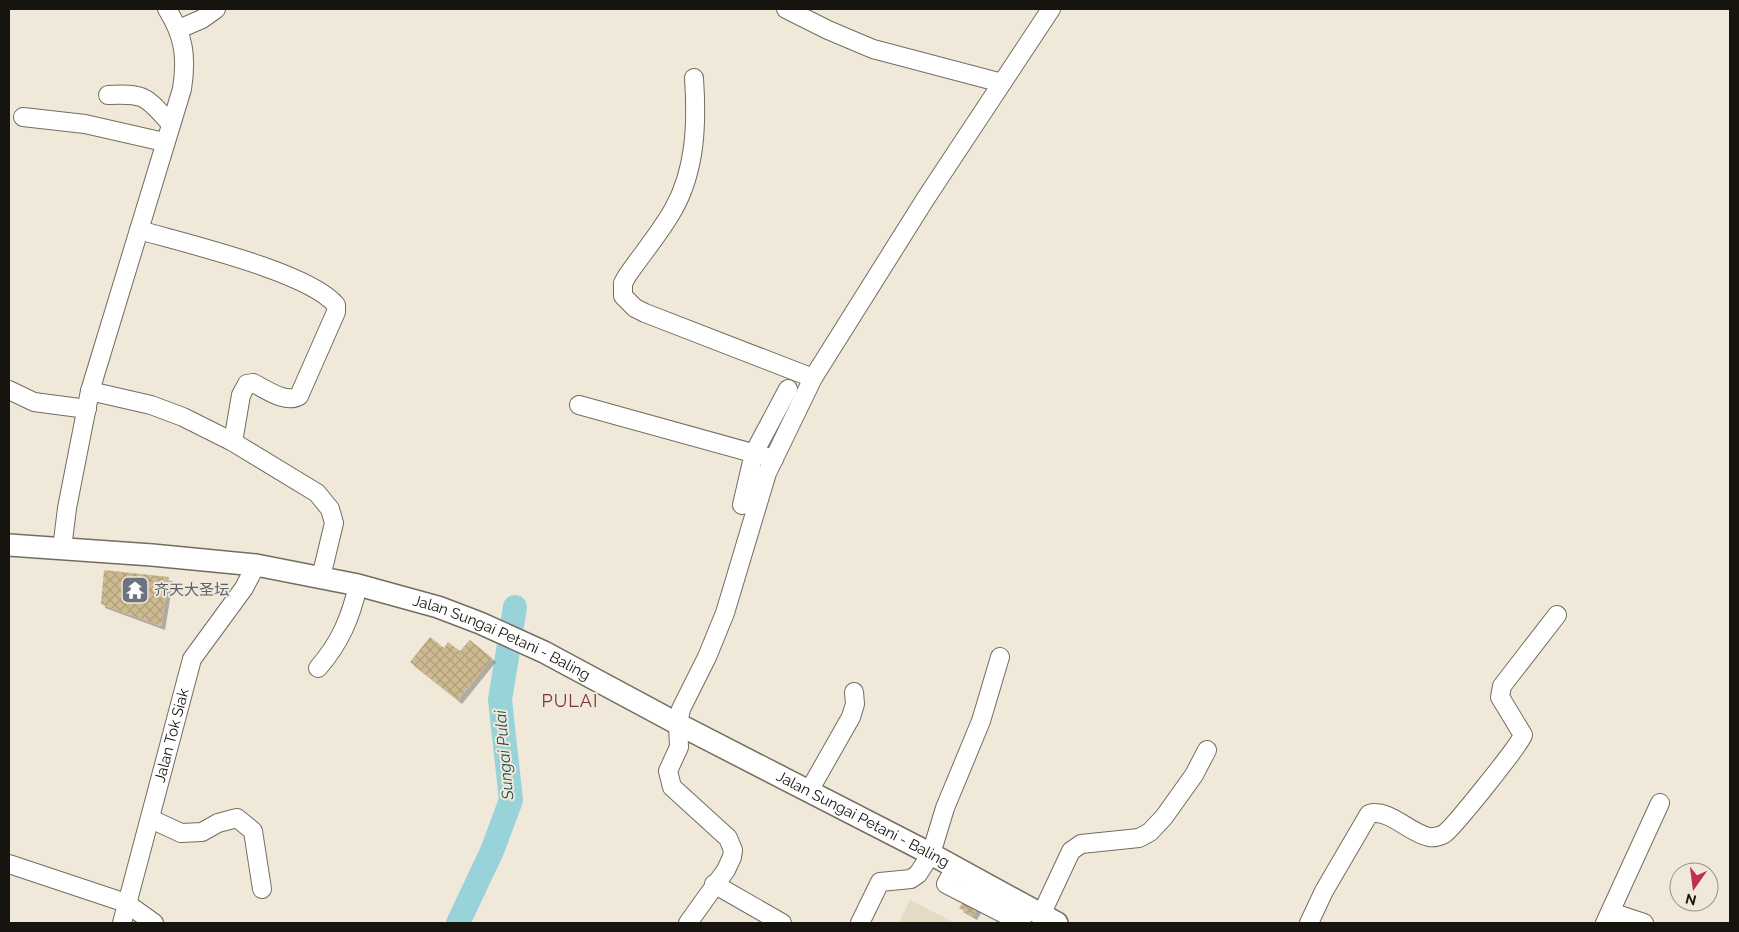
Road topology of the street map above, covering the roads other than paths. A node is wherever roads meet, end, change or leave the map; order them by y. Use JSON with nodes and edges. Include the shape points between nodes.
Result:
{"nodes":[{"id":1,"x":167,"y":9,"type":"edge"},
{"id":2,"x":216,"y":9,"type":"edge"},
{"id":3,"x":786,"y":9,"type":"edge"},
{"id":4,"x":1051,"y":9,"type":"edge"},
{"id":5,"x":179,"y":29,"type":"junction"},
{"id":6,"x":694,"y":78,"type":"dead end"},
{"id":7,"x":1002,"y":83,"type":"junction"},
{"id":8,"x":108,"y":95,"type":"dead end"},
{"id":9,"x":23,"y":117,"type":"dead end"},
{"id":10,"x":170,"y":124,"type":"junction"},
{"id":11,"x":164,"y":142,"type":"junction"},
{"id":12,"x":139,"y":230,"type":"junction"},
{"id":13,"x":813,"y":378,"type":"junction"},
{"id":14,"x":788,"y":389,"type":"dead end"},
{"id":15,"x":9,"y":390,"type":"edge"},
{"id":16,"x":90,"y":391,"type":"junction"},
{"id":17,"x":580,"y":405,"type":"dead end"},
{"id":18,"x":86,"y":409,"type":"junction"},
{"id":19,"x":233,"y":442,"type":"junction"},
{"id":20,"x":754,"y":453,"type":"junction"},
{"id":21,"x":774,"y":459,"type":"junction"},
{"id":22,"x":742,"y":505,"type":"dead end"},
{"id":23,"x":9,"y":545,"type":"edge"},
{"id":24,"x":62,"y":549,"type":"junction"},
{"id":25,"x":256,"y":565,"type":"junction"},
{"id":26,"x":321,"y":577,"type":"junction"},
{"id":27,"x":358,"y":585,"type":"junction"},
{"id":28,"x":1557,"y":615,"type":"dead end"},
{"id":29,"x":1000,"y":657,"type":"dead end"},
{"id":30,"x":318,"y":668,"type":"dead end"},
{"id":31,"x":854,"y":692,"type":"dead end"},
{"id":32,"x":678,"y":724,"type":"junction"},
{"id":33,"x":1207,"y":750,"type":"dead end"},
{"id":34,"x":809,"y":791,"type":"junction"},
{"id":35,"x":1660,"y":803,"type":"dead end"},
{"id":36,"x":151,"y":819,"type":"junction"},
{"id":37,"x":931,"y":854,"type":"junction"},
{"id":38,"x":9,"y":864,"type":"edge"},
{"id":39,"x":714,"y":884,"type":"junction"},
{"id":40,"x":262,"y":890,"type":"dead end"},
{"id":41,"x":126,"y":903,"type":"junction"},
{"id":42,"x":1608,"y":917,"type":"edge"},
{"id":43,"x":1043,"y":921,"type":"edge"},
{"id":44,"x":122,"y":923,"type":"edge"},
{"id":45,"x":154,"y":923,"type":"edge"},
{"id":46,"x":688,"y":923,"type":"edge"},
{"id":47,"x":782,"y":923,"type":"edge"},
{"id":48,"x":860,"y":923,"type":"edge"},
{"id":49,"x":1309,"y":923,"type":"edge"},
{"id":50,"x":1644,"y":923,"type":"edge"}],
"edges":[{"from":1,"to":5,"type":"street"},
{"from":2,"to":5,"type":"street"},
{"from":3,"to":7,"type":"street","via":[[873,49]]},
{"from":4,"to":7,"type":"street"},
{"from":5,"to":10,"type":"street","via":[[185,69]]},
{"from":6,"to":13,"type":"street","via":[[696,123],[682,192],[663,227],[623,283],[623,296],[645,313]]},
{"from":7,"to":13,"type":"street"},
{"from":8,"to":10,"type":"street","via":[[147,98]]},
{"from":9,"to":11,"type":"street","via":[[85,124]]},
{"from":10,"to":11,"type":"street"},
{"from":11,"to":12,"type":"street"},
{"from":12,"to":16,"type":"street"},
{"from":12,"to":19,"type":"street","via":[[286,275],[328,296],[336,305],[336,312],[299,396],[286,399],[253,383],[247,384],[241,395]]},
{"from":13,"to":21,"type":"street"},
{"from":14,"to":20,"type":"street"},
{"from":15,"to":18,"type":"street","via":[[34,402]]},
{"from":16,"to":18,"type":"street"},
{"from":16,"to":19,"type":"street","via":[[151,405]]},
{"from":17,"to":20,"type":"street"},
{"from":18,"to":24,"type":"street"},
{"from":19,"to":26,"type":"street","via":[[310,488],[330,510],[334,517],[333,530]]},
{"from":20,"to":21,"type":"street"},
{"from":20,"to":22,"type":"street"},
{"from":21,"to":32,"type":"street","via":[[725,613],[681,709]]},
{"from":23,"to":24,"type":"main road","name":"Jalan Sungai Petani - Baling"},
{"from":24,"to":25,"type":"main road","name":"Jalan Sungai Petani - Baling"},
{"from":25,"to":26,"type":"main road","name":"Jalan Sungai Petani - Baling"},
{"from":25,"to":36,"type":"street","name":"Jalan Tok Siak","via":[[244,588],[192,659]]},
{"from":26,"to":27,"type":"main road","name":"Jalan Sungai Petani - Baling"},
{"from":27,"to":30,"type":"street","via":[[344,632]]},
{"from":27,"to":32,"type":"main road","name":"Jalan Sungai Petani - Baling","via":[[438,607],[480,623],[544,652]]},
{"from":28,"to":49,"type":"street","via":[[1502,686],[1500,697],[1523,735],[1503,764],[1444,834],[1429,837],[1386,816],[1369,814]]},
{"from":29,"to":37,"type":"street","via":[[981,721],[945,808]]},
{"from":31,"to":34,"type":"street","via":[[851,717]]},
{"from":32,"to":34,"type":"main road","name":"Jalan Sungai Petani - Baling"},
{"from":32,"to":39,"type":"street","via":[[679,747],[668,771],[669,781],[732,844],[730,862]]},
{"from":33,"to":43,"type":"street","via":[[1194,775],[1150,832],[1139,838],[1081,844],[1071,851]]},
{"from":34,"to":37,"type":"main road","name":"Jalan Sungai Petani - Baling"},
{"from":35,"to":42,"type":"street"},
{"from":36,"to":40,"type":"street","via":[[181,833],[202,832],[237,818],[252,832]]},
{"from":36,"to":41,"type":"street","name":"Jalan Tok Siak"},
{"from":37,"to":43,"type":"main road","name":"Jalan Sungai Petani - Baling"},
{"from":37,"to":48,"type":"street","via":[[911,879],[880,882]]},
{"from":38,"to":41,"type":"street"},
{"from":39,"to":46,"type":"street"},
{"from":39,"to":47,"type":"street"},
{"from":41,"to":44,"type":"street","name":"Jalan Tok Siak"},
{"from":41,"to":45,"type":"street"},
{"from":42,"to":50,"type":"street"}]}
